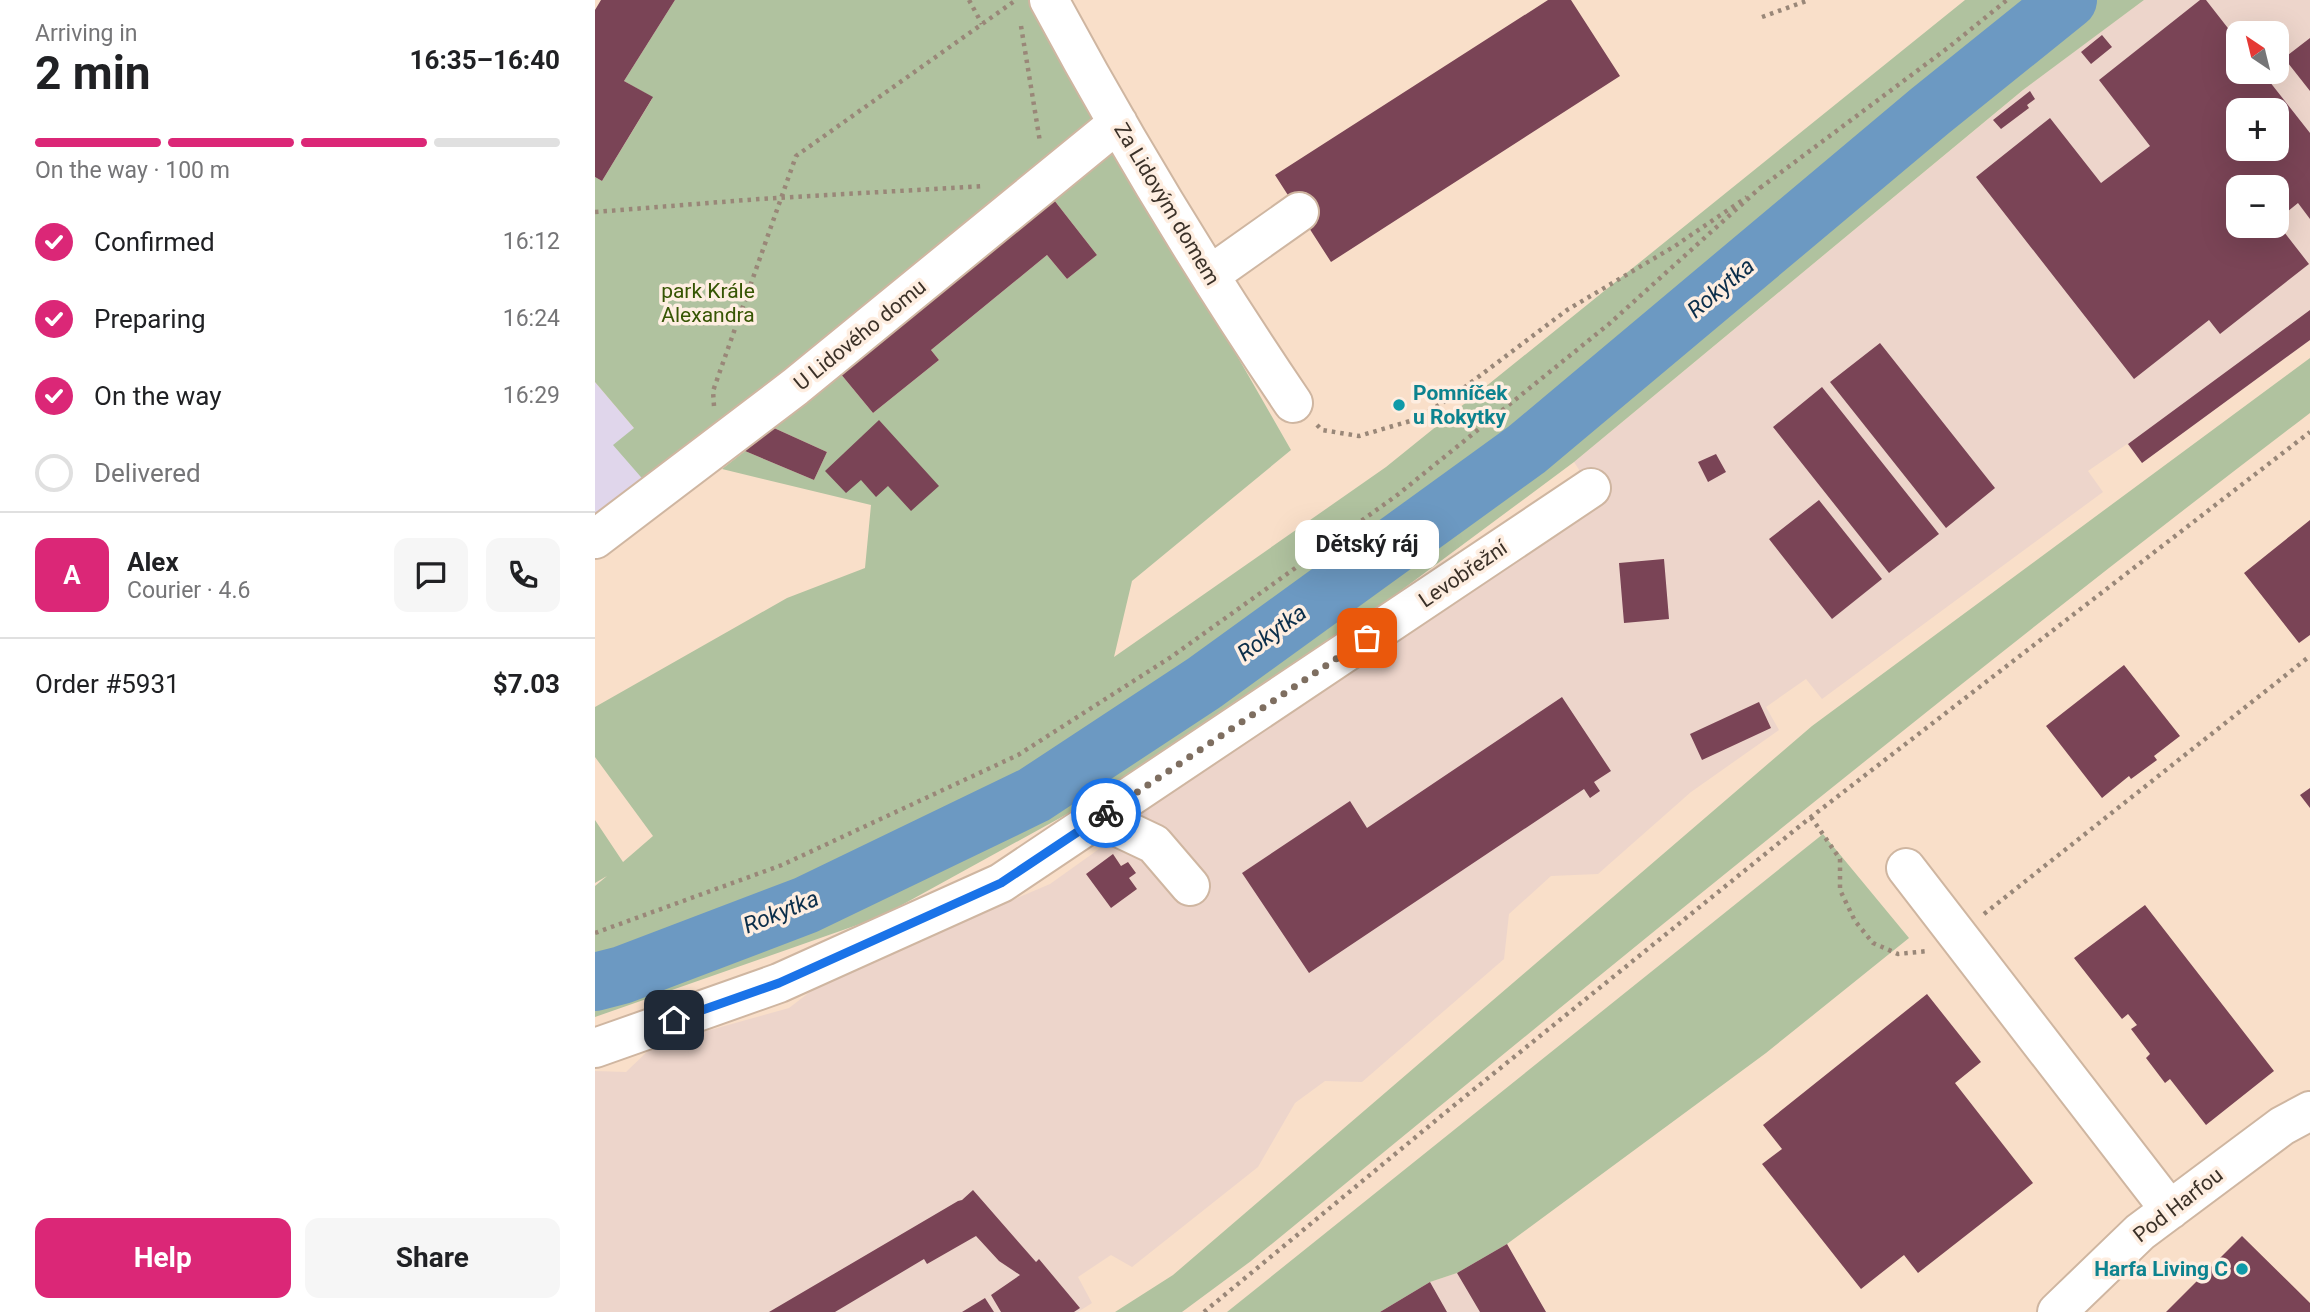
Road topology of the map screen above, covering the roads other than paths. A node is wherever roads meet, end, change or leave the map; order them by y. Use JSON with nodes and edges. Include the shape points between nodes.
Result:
{"nodes":[{"id":1,"x":1049,"y":0,"type":"edge"},
{"id":2,"x":1118,"y":123,"type":"junction"},
{"id":3,"x":1299,"y":212,"type":"dead end"},
{"id":4,"x":1210,"y":275,"type":"junction"},
{"id":5,"x":1293,"y":402,"type":"road end"},
{"id":6,"x":1591,"y":488,"type":"dead end"},
{"id":7,"x":595,"y":538,"type":"edge"},
{"id":8,"x":1099,"y":818,"type":"junction"},
{"id":9,"x":1906,"y":868,"type":"dead end"},
{"id":10,"x":1190,"y":886,"type":"dead end"},
{"id":11,"x":595,"y":1048,"type":"edge"},
{"id":12,"x":2310,"y":1111,"type":"edge"},
{"id":13,"x":2170,"y":1210,"type":"junction"},
{"id":14,"x":2057,"y":1312,"type":"edge"}],
"edges":[{"from":1,"to":2,"type":"street","name":"Za Lidovým domem"},
{"from":2,"to":4,"type":"street","name":"Za Lidovým domem"},
{"from":2,"to":7,"type":"street","name":"U Lidového domu","via":[[729,438]]},
{"from":3,"to":4,"type":"street"},
{"from":4,"to":5,"type":"street","name":"Za Lidovým domem"},
{"from":6,"to":8,"type":"street","name":"Levobřežní"},
{"from":8,"to":10,"type":"street","via":[[1154,844]]},
{"from":8,"to":11,"type":"street","name":"Levobřežní","via":[[1001,883],[779,983]]},
{"from":9,"to":13,"type":"street"},
{"from":12,"to":13,"type":"street","name":"Pod Harfou","via":[[2282,1126]]},
{"from":13,"to":14,"type":"street","name":"Pod Harfou","via":[[2140,1232]]}]}
